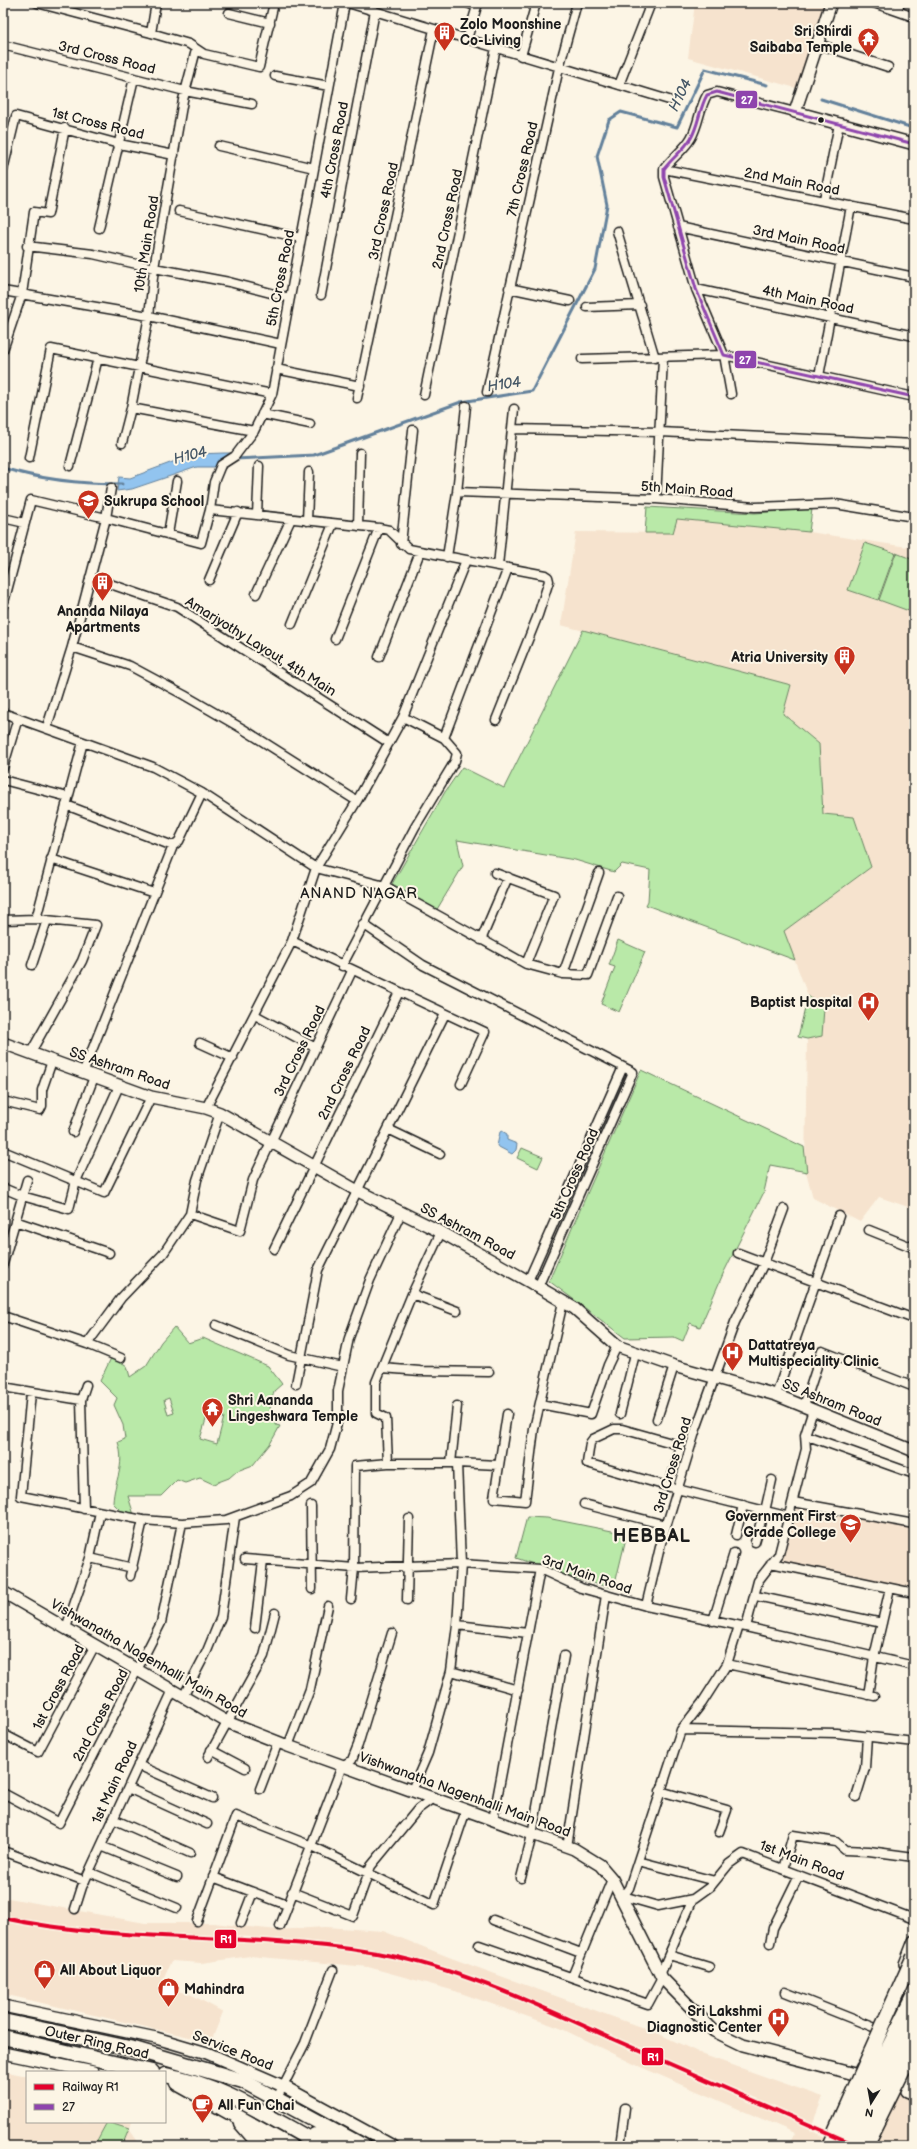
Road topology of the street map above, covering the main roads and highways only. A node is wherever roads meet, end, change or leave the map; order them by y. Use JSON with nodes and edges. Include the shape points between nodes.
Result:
{"nodes":[{"id":1,"x":914,"y":1956,"type":"edge"},
{"id":2,"x":914,"y":1997,"type":"edge"},
{"id":3,"x":3,"y":2021,"type":"edge"},
{"id":4,"x":914,"y":2023,"type":"edge"},
{"id":5,"x":3,"y":2037,"type":"edge"},
{"id":6,"x":914,"y":2046,"type":"edge"},
{"id":7,"x":148,"y":2071,"type":"edge"},
{"id":8,"x":224,"y":2075,"type":"junction"},
{"id":9,"x":166,"y":2076,"type":"edge"},
{"id":10,"x":166,"y":2077,"type":"edge"},
{"id":11,"x":232,"y":2114,"type":"junction"},
{"id":12,"x":261,"y":2146,"type":"edge"},
{"id":13,"x":290,"y":2146,"type":"edge"},
{"id":14,"x":322,"y":2146,"type":"edge"},
{"id":15,"x":335,"y":2146,"type":"edge"},
{"id":16,"x":363,"y":2146,"type":"edge"},
{"id":17,"x":829,"y":2146,"type":"edge"},
{"id":18,"x":839,"y":2146,"type":"edge"},
{"id":19,"x":854,"y":2146,"type":"edge"},
{"id":20,"x":865,"y":2146,"type":"edge"}],
"edges":[{"from":1,"to":17,"type":"highway","bridge":true},
{"from":2,"to":18,"type":"highway","bridge":true},
{"from":3,"to":8,"type":"highway","name":"Outer Ring Road","via":[[134,2049]]},
{"from":4,"to":19,"type":"highway","bridge":true},
{"from":5,"to":7,"type":"highway","name":"Outer Ring Road"},
{"from":6,"to":20,"type":"highway","bridge":true},
{"from":8,"to":15,"type":"highway","via":[[236,2089]]},
{"from":8,"to":16,"type":"highway","name":"Outer Ring Road","via":[[280,2092]]},
{"from":9,"to":14,"type":"highway","via":[[187,2078],[223,2093]]},
{"from":10,"to":11,"type":"highway"},
{"from":11,"to":12,"type":"highway"},
{"from":11,"to":13,"type":"highway"}]}
